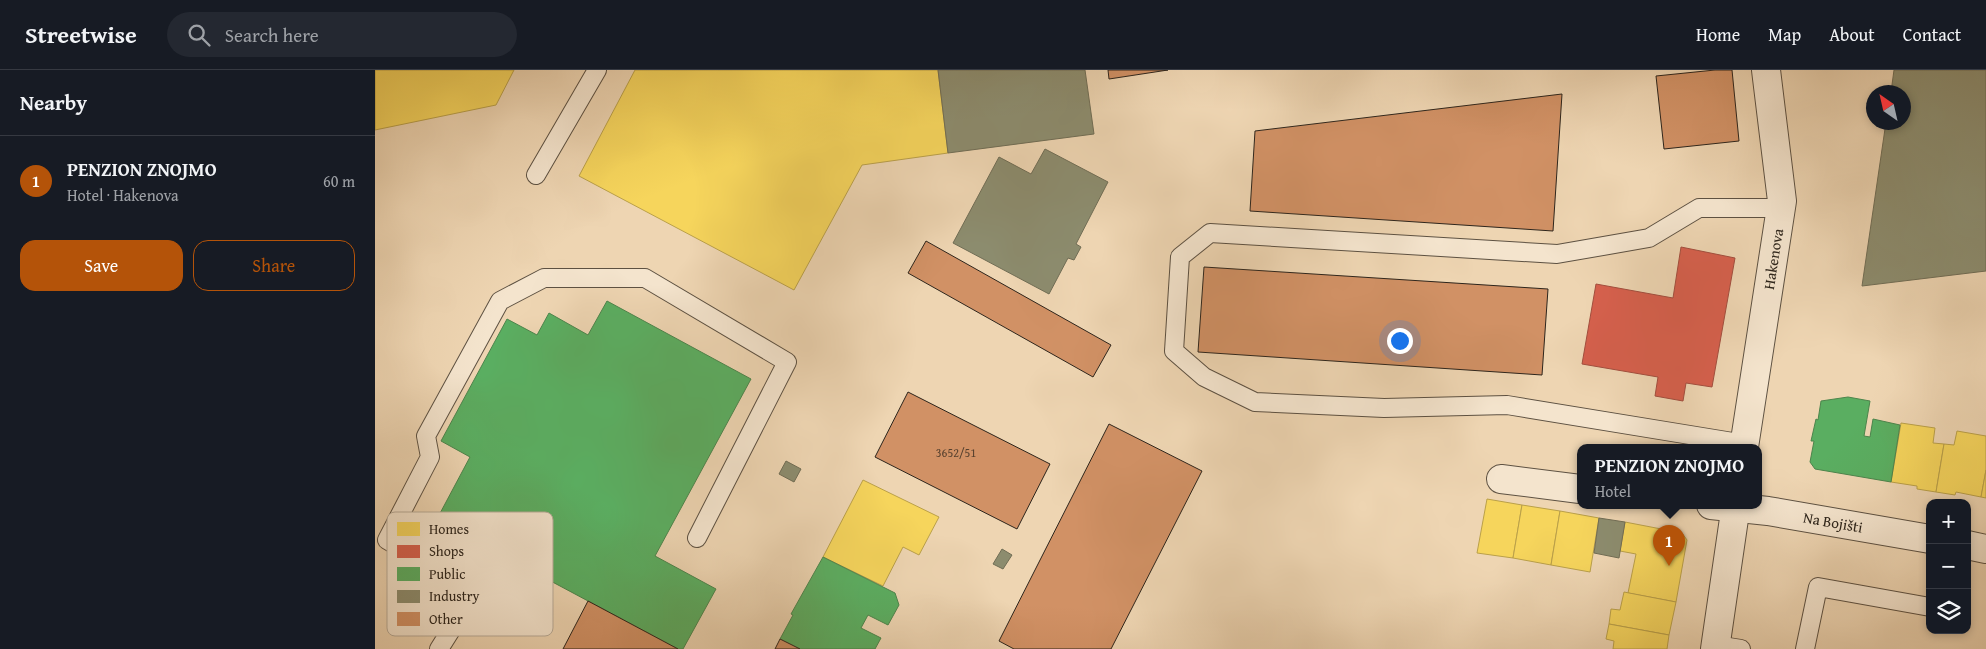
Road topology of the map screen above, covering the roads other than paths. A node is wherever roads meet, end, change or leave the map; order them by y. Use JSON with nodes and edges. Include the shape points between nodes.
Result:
{"nodes":[{"id":1,"x":597,"y":70,"type":"edge"},
{"id":2,"x":1765,"y":70,"type":"edge"},
{"id":3,"x":536,"y":175,"type":"dead end"},
{"id":4,"x":1781,"y":208,"type":"junction"},
{"id":5,"x":1733,"y":444,"type":"edge"},
{"id":6,"x":1745,"y":444,"type":"edge"},
{"id":7,"x":1501,"y":479,"type":"dead end"},
{"id":8,"x":1577,"y":488,"type":"edge"},
{"id":9,"x":1727,"y":509,"type":"edge"},
{"id":10,"x":1752,"y":509,"type":"edge"},
{"id":11,"x":402,"y":512,"type":"edge"},
{"id":12,"x":697,"y":538,"type":"dead end"},
{"id":13,"x":1926,"y":538,"type":"edge"},
{"id":14,"x":1971,"y":546,"type":"edge"},
{"id":15,"x":1986,"y":548,"type":"edge"},
{"id":16,"x":1926,"y":606,"type":"edge"},
{"id":17,"x":447,"y":636,"type":"edge"},
{"id":18,"x":1724,"y":648,"type":"edge"},
{"id":19,"x":439,"y":649,"type":"edge"},
{"id":20,"x":1805,"y":649,"type":"edge"}],
"edges":[{"from":1,"to":3,"type":"lane"},
{"from":2,"to":4,"type":"street","name":"Hakenova"},
{"from":4,"to":5,"type":"lane","via":[[1699,208],[1649,238],[1557,254],[1210,233],[1180,257],[1174,351],[1204,377],[1255,402],[1384,408],[1507,405]]},
{"from":4,"to":6,"type":"street","name":"Hakenova"},
{"from":7,"to":8,"type":"street"},
{"from":9,"to":18,"type":"street"},
{"from":10,"to":13,"type":"street","name":"Na Bojišti"},
{"from":11,"to":12,"type":"lane","via":[[430,457],[426,436],[500,301],[544,278],[645,278],[787,362]]},
{"from":14,"to":15,"type":"street"},
{"from":16,"to":20,"type":"lane","via":[[1818,587]]},
{"from":17,"to":19,"type":"lane"}]}
